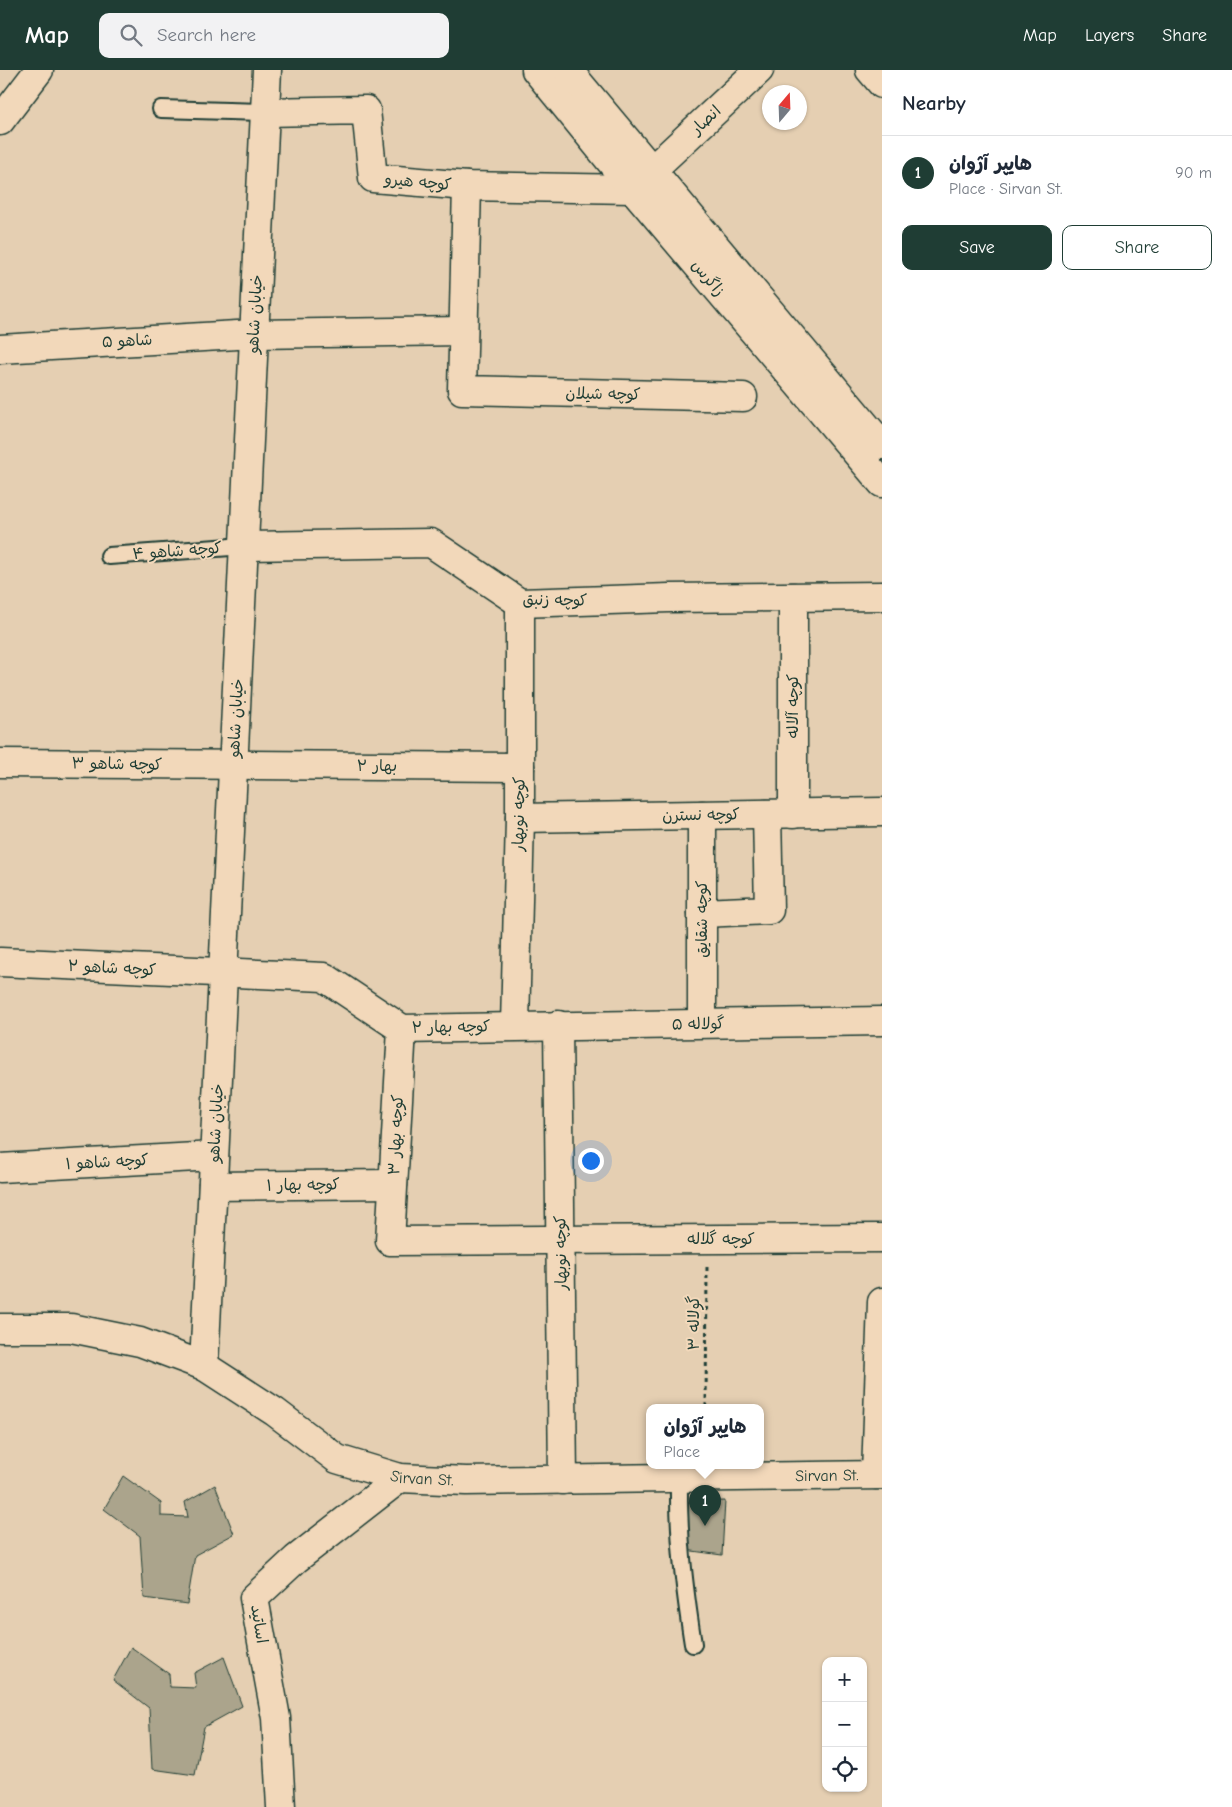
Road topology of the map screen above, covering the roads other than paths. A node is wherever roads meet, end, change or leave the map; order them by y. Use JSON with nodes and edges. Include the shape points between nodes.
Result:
{"nodes":[{"id":1,"x":39,"y":70,"type":"edge"},
{"id":2,"x":267,"y":70,"type":"edge"},
{"id":3,"x":536,"y":70,"type":"edge"},
{"id":4,"x":568,"y":70,"type":"edge"},
{"id":5,"x":759,"y":70,"type":"edge"},
{"id":6,"x":870,"y":70,"type":"edge"},
{"id":7,"x":882,"y":84,"type":"edge"},
{"id":8,"x":161,"y":109,"type":"dead end"},
{"id":9,"x":265,"y":112,"type":"junction"},
{"id":10,"x":0,"y":121,"type":"edge"},
{"id":11,"x":652,"y":170,"type":"junction"},
{"id":12,"x":467,"y":186,"type":"junction"},
{"id":13,"x":632,"y":189,"type":"junction"},
{"id":14,"x":463,"y":332,"type":"junction"},
{"id":15,"x":254,"y":334,"type":"junction"},
{"id":16,"x":0,"y":349,"type":"edge"},
{"id":17,"x":744,"y":397,"type":"dead end"},
{"id":18,"x":882,"y":445,"type":"edge"},
{"id":19,"x":882,"y":483,"type":"edge"},
{"id":20,"x":244,"y":546,"type":"junction"},
{"id":21,"x":109,"y":556,"type":"dead end"},
{"id":22,"x":882,"y":596,"type":"edge"},
{"id":23,"x":793,"y":598,"type":"junction"},
{"id":24,"x":520,"y":602,"type":"junction"},
{"id":25,"x":0,"y":763,"type":"edge"},
{"id":26,"x":234,"y":765,"type":"junction"},
{"id":27,"x":520,"y":767,"type":"junction"},
{"id":28,"x":882,"y":812,"type":"edge"},
{"id":29,"x":780,"y":814,"type":"junction"},
{"id":30,"x":702,"y":815,"type":"junction"},
{"id":31,"x":520,"y":818,"type":"junction"},
{"id":32,"x":702,"y":913,"type":"junction"},
{"id":33,"x":0,"y":962,"type":"edge"},
{"id":34,"x":223,"y":973,"type":"junction"},
{"id":35,"x":882,"y":1021,"type":"edge"},
{"id":36,"x":702,"y":1024,"type":"junction"},
{"id":37,"x":515,"y":1026,"type":"junction"},
{"id":38,"x":558,"y":1026,"type":"junction"},
{"id":39,"x":402,"y":1029,"type":"junction"},
{"id":40,"x":214,"y":1156,"type":"junction"},
{"id":41,"x":0,"y":1168,"type":"edge"},
{"id":42,"x":393,"y":1184,"type":"junction"},
{"id":43,"x":213,"y":1186,"type":"junction"},
{"id":44,"x":882,"y":1238,"type":"edge"},
{"id":45,"x":561,"y":1240,"type":"junction"},
{"id":46,"x":882,"y":1302,"type":"edge"},
{"id":47,"x":0,"y":1328,"type":"edge"},
{"id":48,"x":204,"y":1366,"type":"junction"},
{"id":49,"x":879,"y":1475,"type":"edge"},
{"id":50,"x":400,"y":1478,"type":"junction"},
{"id":51,"x":679,"y":1478,"type":"junction"},
{"id":52,"x":563,"y":1480,"type":"junction"},
{"id":53,"x":693,"y":1644,"type":"dead end"},
{"id":54,"x":281,"y":1807,"type":"edge"}],
"edges":[{"from":1,"to":10,"type":"street"},
{"from":2,"to":9,"type":"street","name":"خیابان شاهو"},
{"from":3,"to":13,"type":"street","name":"زاگرس"},
{"from":4,"to":11,"type":"street","name":"زاگرس"},
{"from":5,"to":11,"type":"street","name":"انصار"},
{"from":6,"to":7,"type":"street"},
{"from":8,"to":9,"type":"lane"},
{"from":9,"to":12,"type":"street","name":"کوچه هیرو","via":[[366,110],[373,178]]},
{"from":9,"to":15,"type":"street","name":"خیابان شاهو"},
{"from":11,"to":18,"type":"street","name":"زاگرس"},
{"from":12,"to":13,"type":"street","name":"کوچه هیرو"},
{"from":12,"to":14,"type":"street"},
{"from":13,"to":19,"type":"street","name":"زاگرس"},
{"from":14,"to":15,"type":"street"},
{"from":14,"to":17,"type":"street","name":"کوچه شیلان","via":[[462,390]]},
{"from":15,"to":16,"type":"street","name":"شاهو ۵"},
{"from":15,"to":20,"type":"street","name":"خیابان شاهو"},
{"from":20,"to":21,"type":"lane","name":"کوچه شاهو ۴"},
{"from":20,"to":24,"type":"street","name":"کوچه زنبق","via":[[431,543]]},
{"from":20,"to":26,"type":"street","name":"خیابان شاهو"},
{"from":22,"to":23,"type":"street","name":"کوچه زنبق"},
{"from":23,"to":24,"type":"street","name":"کوچه زنبق"},
{"from":23,"to":29,"type":"street","name":"کوچه آلاله"},
{"from":24,"to":27,"type":"street","name":"کوچه نوبهار"},
{"from":25,"to":26,"type":"street","name":"کوچه شاهو ۳"},
{"from":26,"to":27,"type":"street","name":"بهار ۲"},
{"from":26,"to":34,"type":"street","name":"خیابان شاهو"},
{"from":27,"to":31,"type":"street","name":"کوچه نوبهار"},
{"from":28,"to":29,"type":"street","name":"کوچه نسترن"},
{"from":29,"to":30,"type":"street","name":"کوچه نسترن"},
{"from":29,"to":32,"type":"street","name":"کوچه آلاله","via":[[769,910]]},
{"from":30,"to":31,"type":"street","name":"کوچه نسترن"},
{"from":30,"to":32,"type":"street","name":"کوچه شقایق"},
{"from":31,"to":37,"type":"street","name":"کوچه نوبهار"},
{"from":32,"to":36,"type":"street","name":"کوچه شقایق"},
{"from":33,"to":34,"type":"street","name":"کوچه شاهو ۲"},
{"from":34,"to":39,"type":"street","name":"کوچه بهار ۲","via":[[324,977]]},
{"from":34,"to":40,"type":"street","name":"خیابان شاهو"},
{"from":35,"to":36,"type":"street","name":"گولاله ۵"},
{"from":36,"to":38,"type":"street","name":"گولاله ۵"},
{"from":37,"to":38,"type":"street","name":"گولاله ۵"},
{"from":37,"to":39,"type":"street","name":"کوچه بهار ۲"},
{"from":38,"to":45,"type":"street","name":"کوچه نوبهار"},
{"from":39,"to":42,"type":"street","name":"کوچه بهار ۳"},
{"from":40,"to":41,"type":"street","name":"کوچه شاهو ۱"},
{"from":40,"to":43,"type":"street","name":"خیابان شاهو"},
{"from":42,"to":43,"type":"street","name":"کوچه بهار ۱"},
{"from":42,"to":45,"type":"street","name":"کوچه بهار ۳","via":[[390,1241]]},
{"from":43,"to":48,"type":"street","name":"خیابان شاهو"},
{"from":44,"to":45,"type":"street","name":"کوچه گلاله"},
{"from":45,"to":52,"type":"street","name":"کوچه نوبهار"},
{"from":46,"to":49,"type":"street"},
{"from":47,"to":48,"type":"street","name":"Sirvan St.","via":[[71,1328],[140,1342]]},
{"from":48,"to":50,"type":"street","name":"Sirvan St.","via":[[275,1412],[337,1459]]},
{"from":49,"to":51,"type":"street","name":"Sirvan St."},
{"from":50,"to":52,"type":"street","name":"Sirvan St."},
{"from":50,"to":54,"type":"street","name":"اساتید","via":[[296,1559],[254,1598],[276,1718]]},
{"from":51,"to":52,"type":"street","name":"Sirvan St."},
{"from":51,"to":53,"type":"lane","via":[[679,1538]]}]}
